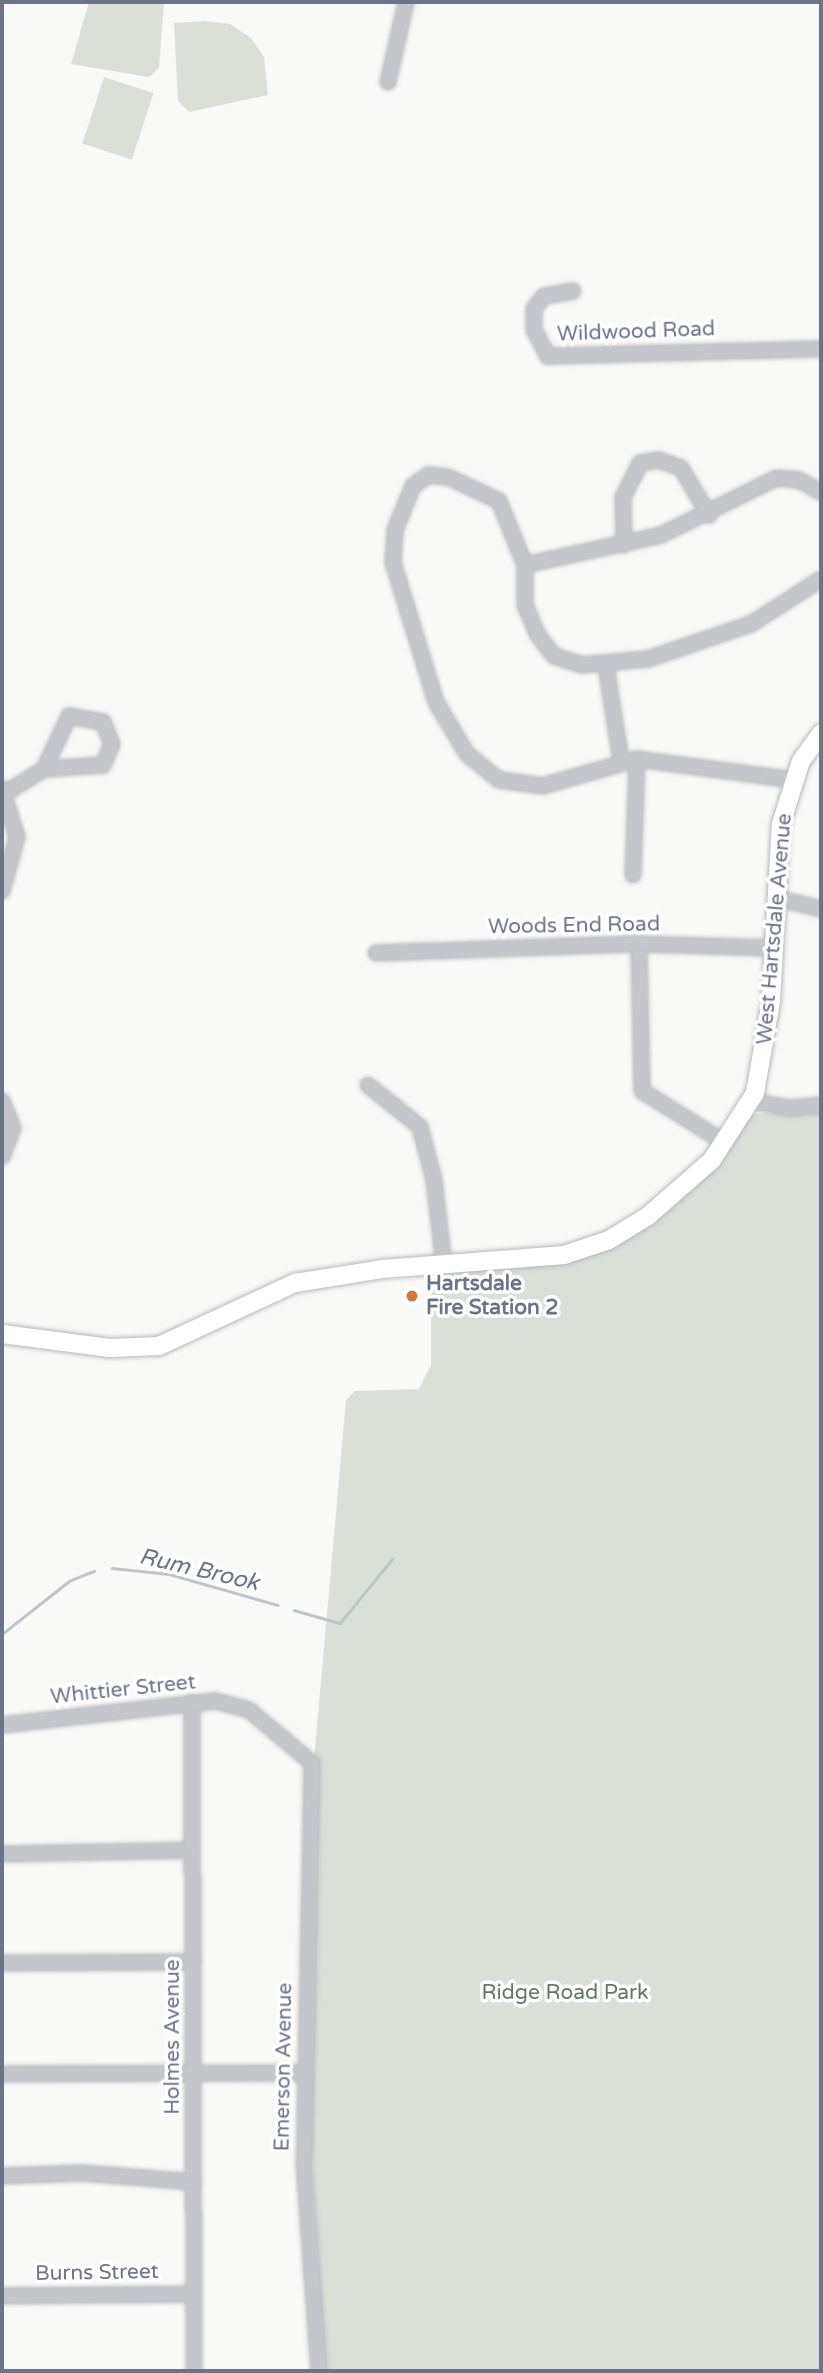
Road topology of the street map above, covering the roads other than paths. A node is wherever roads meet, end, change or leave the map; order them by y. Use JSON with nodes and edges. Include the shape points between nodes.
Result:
{"nodes":[{"id":1,"x":407,"y":2,"type":"edge"},
{"id":2,"x":388,"y":82,"type":"dead end"},
{"id":3,"x":573,"y":291,"type":"dead end"},
{"id":4,"x":821,"y":349,"type":"edge"},
{"id":5,"x":821,"y":492,"type":"edge"},
{"id":6,"x":709,"y":515,"type":"junction"},
{"id":7,"x":624,"y":545,"type":"junction"},
{"id":8,"x":525,"y":565,"type":"junction"},
{"id":9,"x":821,"y":579,"type":"edge"},
{"id":10,"x":606,"y":666,"type":"junction"},
{"id":11,"x":821,"y":733,"type":"edge"},
{"id":12,"x":637,"y":759,"type":"junction"},
{"id":13,"x":621,"y":761,"type":"junction"},
{"id":14,"x":44,"y":769,"type":"junction"},
{"id":15,"x":794,"y":780,"type":"junction"},
{"id":16,"x":3,"y":792,"type":"edge"},
{"id":17,"x":633,"y":875,"type":"dead end"},
{"id":18,"x":2,"y":891,"type":"edge"},
{"id":19,"x":776,"y":898,"type":"junction"},
{"id":20,"x":821,"y":909,"type":"edge"},
{"id":21,"x":639,"y":944,"type":"junction"},
{"id":22,"x":774,"y":948,"type":"junction"},
{"id":23,"x":376,"y":953,"type":"dead end"},
{"id":24,"x":368,"y":1085,"type":"dead end"},
{"id":25,"x":2,"y":1101,"type":"edge"},
{"id":26,"x":750,"y":1101,"type":"junction"},
{"id":27,"x":821,"y":1105,"type":"edge"},
{"id":28,"x":724,"y":1142,"type":"junction"},
{"id":29,"x":2,"y":1157,"type":"edge"},
{"id":30,"x":444,"y":1265,"type":"junction"},
{"id":31,"x":2,"y":1334,"type":"edge"},
{"id":32,"x":192,"y":1702,"type":"junction"},
{"id":33,"x":2,"y":1724,"type":"edge"},
{"id":34,"x":312,"y":1763,"type":"joint"},
{"id":35,"x":191,"y":1850,"type":"junction"},
{"id":36,"x":2,"y":1854,"type":"edge"},
{"id":37,"x":194,"y":1962,"type":"junction"},
{"id":38,"x":2,"y":1963,"type":"edge"},
{"id":39,"x":194,"y":2072,"type":"junction"},
{"id":40,"x":303,"y":2073,"type":"junction"},
{"id":41,"x":2,"y":2074,"type":"edge"},
{"id":42,"x":2,"y":2176,"type":"edge"},
{"id":43,"x":194,"y":2182,"type":"junction"},
{"id":44,"x":194,"y":2294,"type":"junction"},
{"id":45,"x":2,"y":2296,"type":"edge"},
{"id":46,"x":194,"y":2371,"type":"edge"},
{"id":47,"x":319,"y":2371,"type":"edge"}],
"edges":[{"from":1,"to":2,"type":"street"},
{"from":3,"to":4,"type":"street","name":"Wildwood Road","via":[[544,296],[534,309],[534,330],[548,356]]},
{"from":5,"to":6,"type":"street","via":[[799,480],[777,478]]},
{"from":6,"to":7,"type":"street"},
{"from":6,"to":7,"type":"street","via":[[681,468],[659,460],[640,463],[623,498]]},
{"from":7,"to":8,"type":"street"},
{"from":8,"to":10,"type":"street","via":[[525,605],[548,649],[566,662]]},
{"from":8,"to":13,"type":"street","via":[[499,500],[437,474],[413,486],[395,530],[393,562],[447,725],[486,771],[516,785],[556,784]]},
{"from":9,"to":10,"type":"street","via":[[751,624],[648,659]]},
{"from":10,"to":13,"type":"street"},
{"from":11,"to":15,"type":"main road","name":"West Hartsdale Avenue"},
{"from":12,"to":13,"type":"street"},
{"from":12,"to":15,"type":"street"},
{"from":12,"to":17,"type":"street"},
{"from":14,"to":14,"type":"street","via":[[69,716],[103,722],[112,744],[103,765]]},
{"from":14,"to":16,"type":"street"},
{"from":15,"to":19,"type":"main road","name":"West Hartsdale Avenue","via":[[781,824]]},
{"from":16,"to":18,"type":"street","via":[[18,837]]},
{"from":19,"to":20,"type":"street"},
{"from":19,"to":22,"type":"main road","name":"West Hartsdale Avenue"},
{"from":21,"to":22,"type":"street","name":"Woods End Road"},
{"from":21,"to":23,"type":"street","name":"Woods End Road"},
{"from":21,"to":28,"type":"street","via":[[642,1091]]},
{"from":22,"to":26,"type":"main road","name":"West Hartsdale Avenue","via":[[765,1045]]},
{"from":24,"to":30,"type":"street","via":[[420,1127],[434,1180]]},
{"from":25,"to":29,"type":"street","via":[[13,1128]]},
{"from":26,"to":27,"type":"street","via":[[789,1108]]},
{"from":26,"to":28,"type":"main road","name":"West Hartsdale Avenue"},
{"from":28,"to":30,"type":"main road","name":"West Hartsdale Avenue","via":[[672,1198],[609,1240],[544,1258]]},
{"from":30,"to":31,"type":"main road","name":"West Hartsdale Avenue","via":[[295,1283],[159,1346],[110,1348]]},
{"from":32,"to":33,"type":"street","name":"Whittier Street"},
{"from":32,"to":34,"type":"street","name":"Whittier Street","via":[[249,1710]]},
{"from":32,"to":35,"type":"street","name":"Holmes Avenue"},
{"from":34,"to":40,"type":"street","name":"Emerson Avenue"},
{"from":35,"to":36,"type":"street"},
{"from":35,"to":37,"type":"street","name":"Holmes Avenue"},
{"from":37,"to":38,"type":"street"},
{"from":37,"to":39,"type":"street","name":"Holmes Avenue"},
{"from":39,"to":40,"type":"street"},
{"from":39,"to":41,"type":"street"},
{"from":39,"to":43,"type":"street","name":"Holmes Avenue"},
{"from":40,"to":47,"type":"street","name":"Emerson Avenue"},
{"from":42,"to":43,"type":"street","via":[[82,2173]]},
{"from":43,"to":44,"type":"street","name":"Holmes Avenue"},
{"from":44,"to":45,"type":"street","name":"Burns Street"},
{"from":44,"to":46,"type":"street","name":"Holmes Avenue"}]}
